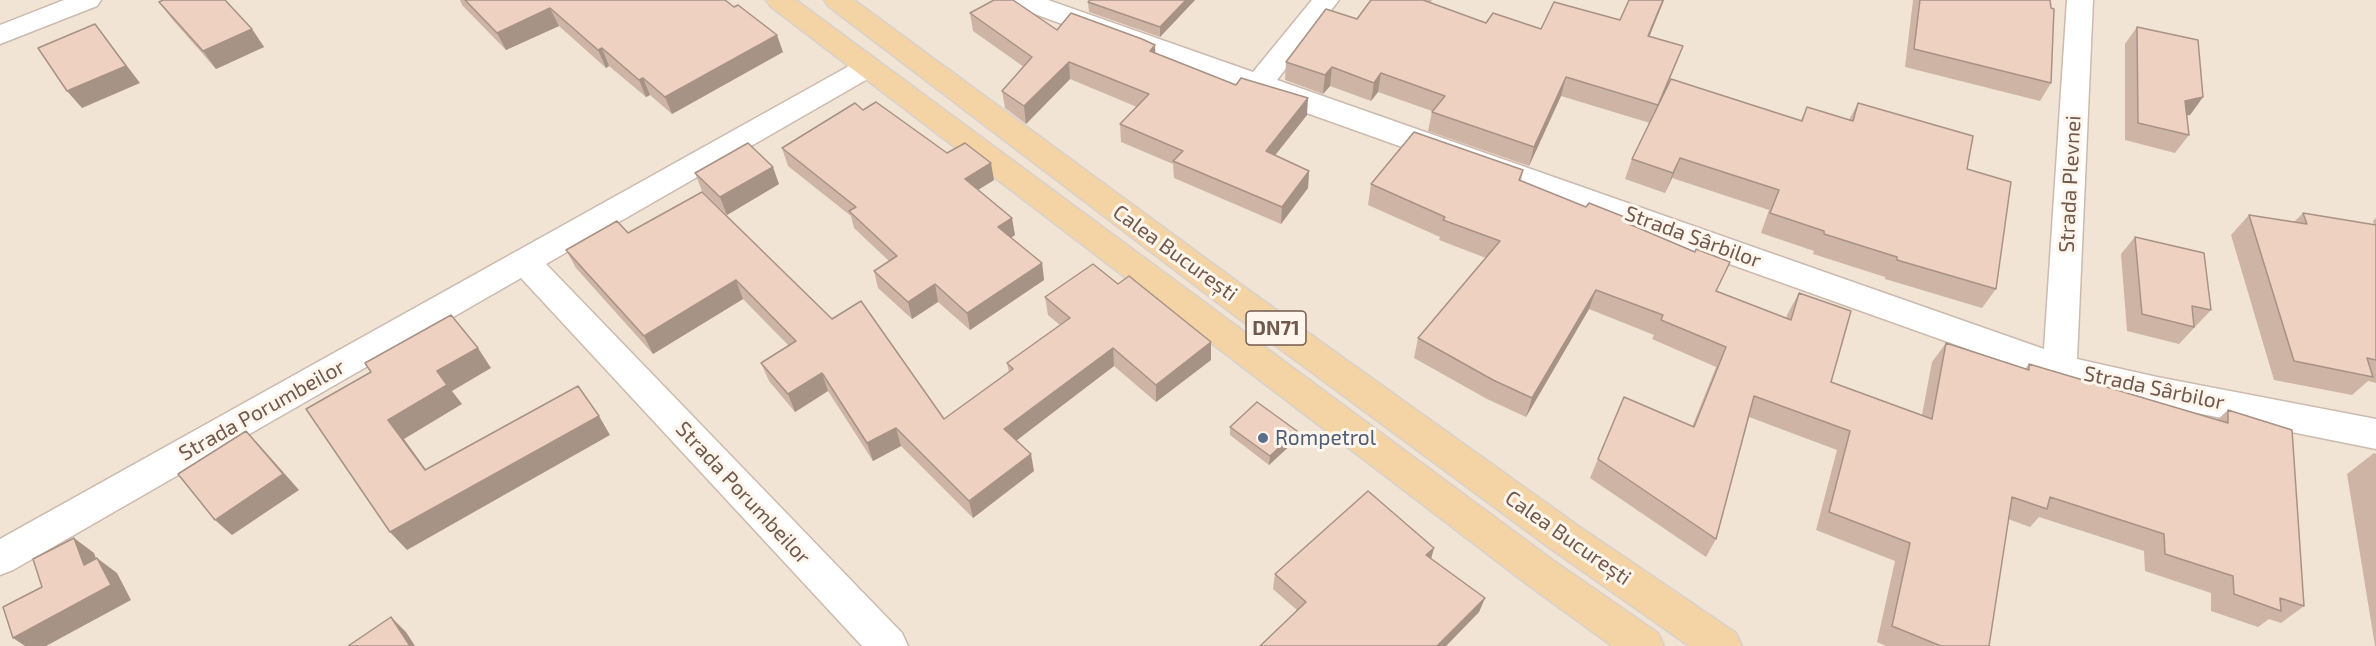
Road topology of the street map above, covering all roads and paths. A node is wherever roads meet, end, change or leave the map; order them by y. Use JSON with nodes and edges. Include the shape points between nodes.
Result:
{"nodes":[{"id":1,"x":88,"y":0,"type":"edge"},
{"id":2,"x":779,"y":0,"type":"edge"},
{"id":3,"x":837,"y":0,"type":"edge"},
{"id":4,"x":1022,"y":0,"type":"edge"},
{"id":5,"x":1326,"y":0,"type":"edge"},
{"id":6,"x":2080,"y":0,"type":"edge"},
{"id":7,"x":0,"y":35,"type":"edge"},
{"id":8,"x":868,"y":67,"type":"junction"},
{"id":9,"x":1258,"y":85,"type":"junction"},
{"id":10,"x":525,"y":262,"type":"junction"},
{"id":11,"x":2060,"y":368,"type":"junction"},
{"id":12,"x":2376,"y":434,"type":"edge"},
{"id":13,"x":0,"y":558,"type":"edge"},
{"id":14,"x":888,"y":646,"type":"edge"},
{"id":15,"x":1644,"y":646,"type":"edge"},
{"id":16,"x":1722,"y":646,"type":"edge"}],
"edges":[{"from":1,"to":7,"type":"street"},
{"from":2,"to":8,"type":"main road","name":"Calea București","number":"DN71"},
{"from":3,"to":16,"type":"main road","name":"Calea București","number":"DN71","via":[[1248,307],[1564,537]]},
{"from":4,"to":9,"type":"street","name":"Strada Sârbilor"},
{"from":5,"to":9,"type":"street"},
{"from":6,"to":11,"type":"street","name":"Strada Plevnei"},
{"from":8,"to":10,"type":"street","name":"Strada Porumbeilor"},
{"from":8,"to":15,"type":"main road","name":"Calea București","number":"DN71","via":[[1523,560]]},
{"from":9,"to":11,"type":"street","name":"Strada Sârbilor"},
{"from":10,"to":13,"type":"street","name":"Strada Porumbeilor"},
{"from":10,"to":14,"type":"street","name":"Strada Porumbeilor"},
{"from":11,"to":12,"type":"street","name":"Strada Sârbilor"}]}
